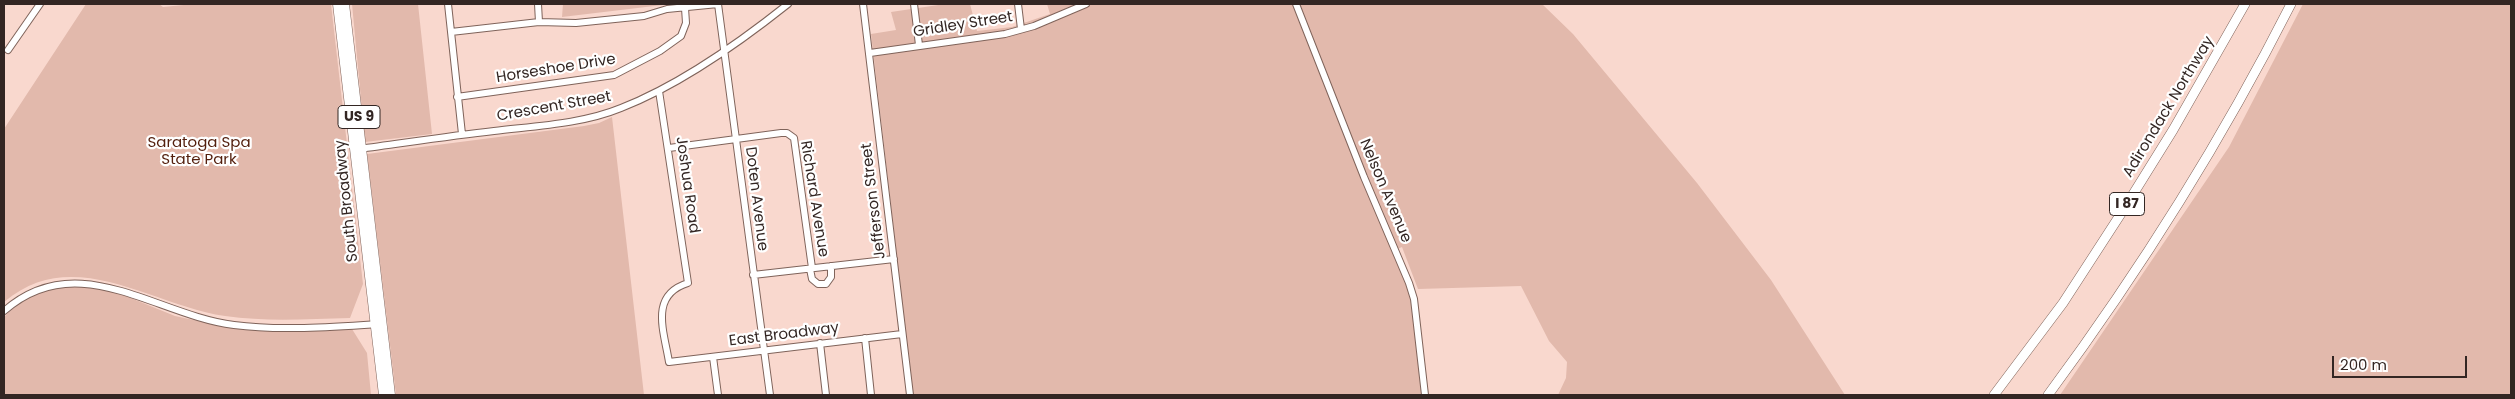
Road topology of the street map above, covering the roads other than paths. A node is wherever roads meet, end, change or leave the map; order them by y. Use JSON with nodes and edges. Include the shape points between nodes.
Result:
{"nodes":[{"id":1,"x":40,"y":4,"type":"edge"},
{"id":2,"x":337,"y":4,"type":"edge"},
{"id":3,"x":345,"y":4,"type":"edge"},
{"id":4,"x":448,"y":4,"type":"edge"},
{"id":5,"x":538,"y":4,"type":"edge"},
{"id":6,"x":718,"y":4,"type":"edge"},
{"id":7,"x":788,"y":4,"type":"edge"},
{"id":8,"x":863,"y":4,"type":"edge"},
{"id":9,"x":914,"y":4,"type":"edge"},
{"id":10,"x":1018,"y":4,"type":"edge"},
{"id":11,"x":1086,"y":4,"type":"edge"},
{"id":12,"x":1296,"y":4,"type":"edge"},
{"id":13,"x":2238,"y":4,"type":"edge"},
{"id":14,"x":2245,"y":4,"type":"edge"},
{"id":15,"x":2291,"y":4,"type":"edge"},
{"id":16,"x":685,"y":8,"type":"junction"},
{"id":17,"x":539,"y":22,"type":"junction"},
{"id":18,"x":1021,"y":29,"type":"junction"},
{"id":19,"x":451,"y":32,"type":"junction"},
{"id":20,"x":919,"y":45,"type":"junction"},
{"id":21,"x":8,"y":50,"type":"dead end"},
{"id":22,"x":724,"y":51,"type":"junction"},
{"id":23,"x":870,"y":53,"type":"junction"},
{"id":24,"x":2210,"y":66,"type":"junction"},
{"id":25,"x":659,"y":91,"type":"junction"},
{"id":26,"x":457,"y":96,"type":"junction"},
{"id":27,"x":462,"y":134,"type":"junction"},
{"id":28,"x":736,"y":139,"type":"junction"},
{"id":29,"x":669,"y":148,"type":"junction"},
{"id":30,"x":359,"y":149,"type":"junction"},
{"id":31,"x":894,"y":259,"type":"junction"},
{"id":32,"x":831,"y":266,"type":"junction"},
{"id":33,"x":811,"y":268,"type":"junction"},
{"id":34,"x":753,"y":275,"type":"junction"},
{"id":35,"x":4,"y":311,"type":"edge"},
{"id":36,"x":379,"y":324,"type":"junction"},
{"id":37,"x":902,"y":334,"type":"junction"},
{"id":38,"x":865,"y":338,"type":"junction"},
{"id":39,"x":820,"y":343,"type":"junction"},
{"id":40,"x":765,"y":350,"type":"junction"},
{"id":41,"x":713,"y":357,"type":"junction"},
{"id":42,"x":668,"y":362,"type":"joint"},
{"id":43,"x":383,"y":395,"type":"edge"},
{"id":44,"x":391,"y":395,"type":"edge"},
{"id":45,"x":718,"y":395,"type":"edge"},
{"id":46,"x":770,"y":395,"type":"edge"},
{"id":47,"x":826,"y":395,"type":"edge"},
{"id":48,"x":871,"y":395,"type":"edge"},
{"id":49,"x":910,"y":395,"type":"edge"},
{"id":50,"x":1426,"y":395,"type":"edge"},
{"id":51,"x":1994,"y":395,"type":"edge"},
{"id":52,"x":2048,"y":395,"type":"edge"}],
"edges":[{"from":1,"to":21,"type":"street"},
{"from":2,"to":30,"type":"main road","name":"South Broadway","number":"US 9"},
{"from":3,"to":30,"type":"main road","name":"South Broadway","number":"US 9"},
{"from":4,"to":19,"type":"street"},
{"from":5,"to":17,"type":"street"},
{"from":6,"to":16,"type":"street"},
{"from":6,"to":22,"type":"street","name":"Doten Avenue"},
{"from":7,"to":22,"type":"street","name":"Crescent Street"},
{"from":8,"to":23,"type":"street","name":"Jefferson Street"},
{"from":9,"to":20,"type":"street"},
{"from":10,"to":18,"type":"street"},
{"from":11,"to":18,"type":"street","name":"Gridley Street"},
{"from":12,"to":50,"type":"street","name":"Nelson Avenue","via":[[1409,283],[1414,299]]},
{"from":13,"to":24,"type":"highway"},
{"from":14,"to":24,"type":"highway","name":"Adirondack Northway","number":"I 87"},
{"from":15,"to":52,"type":"highway","number":"I 87","via":[[2179,200],[2123,289]]},
{"from":16,"to":17,"type":"street","via":[[576,23]]},
{"from":16,"to":26,"type":"street","name":"Horseshoe Drive","via":[[686,23],[680,36],[660,51],[614,75]]},
{"from":17,"to":19,"type":"street"},
{"from":18,"to":20,"type":"street","name":"Gridley Street"},
{"from":19,"to":26,"type":"street"},
{"from":20,"to":23,"type":"street","name":"Gridley Street"},
{"from":22,"to":25,"type":"street","name":"Crescent Street"},
{"from":22,"to":28,"type":"street","name":"Doten Avenue"},
{"from":23,"to":31,"type":"street","name":"Jefferson Street"},
{"from":24,"to":51,"type":"highway","name":"Adirondack Northway","number":"I 87","via":[[2063,303]]},
{"from":25,"to":27,"type":"street","name":"Crescent Street","via":[[621,108],[592,116]]},
{"from":25,"to":29,"type":"street","name":"Joshua Road"},
{"from":26,"to":27,"type":"street"},
{"from":27,"to":30,"type":"street","name":"Crescent Street"},
{"from":28,"to":29,"type":"street"},
{"from":28,"to":33,"type":"street","name":"Richard Avenue","via":[[781,133],[794,138]]},
{"from":28,"to":34,"type":"street","name":"Doten Avenue"},
{"from":29,"to":42,"type":"street","name":"Joshua Road","via":[[688,283],[671,290],[663,304]]},
{"from":30,"to":36,"type":"main road","name":"South Broadway","number":"US 9"},
{"from":31,"to":32,"type":"street"},
{"from":31,"to":37,"type":"street","name":"Jefferson Street"},
{"from":32,"to":33,"type":"street"},
{"from":32,"to":33,"type":"street","via":[[831,277],[826,284],[818,284],[812,279]]},
{"from":33,"to":34,"type":"street"},
{"from":34,"to":40,"type":"street","name":"Doten Avenue"},
{"from":35,"to":36,"type":"street","via":[[23,296],[57,285],[80,283],[115,288],[180,313],[236,325]]},
{"from":36,"to":43,"type":"main road","name":"South Broadway","number":"US 9"},
{"from":36,"to":44,"type":"main road","name":"South Broadway","number":"US 9"},
{"from":37,"to":38,"type":"street","name":"East Broadway"},
{"from":37,"to":49,"type":"street","name":"Jefferson Street"},
{"from":38,"to":39,"type":"street","name":"East Broadway"},
{"from":38,"to":48,"type":"street"},
{"from":39,"to":40,"type":"street","name":"East Broadway"},
{"from":39,"to":47,"type":"street"},
{"from":40,"to":41,"type":"street","name":"East Broadway"},
{"from":40,"to":46,"type":"street","name":"Doten Avenue"},
{"from":41,"to":42,"type":"street","name":"East Broadway"},
{"from":41,"to":45,"type":"street"}]}
